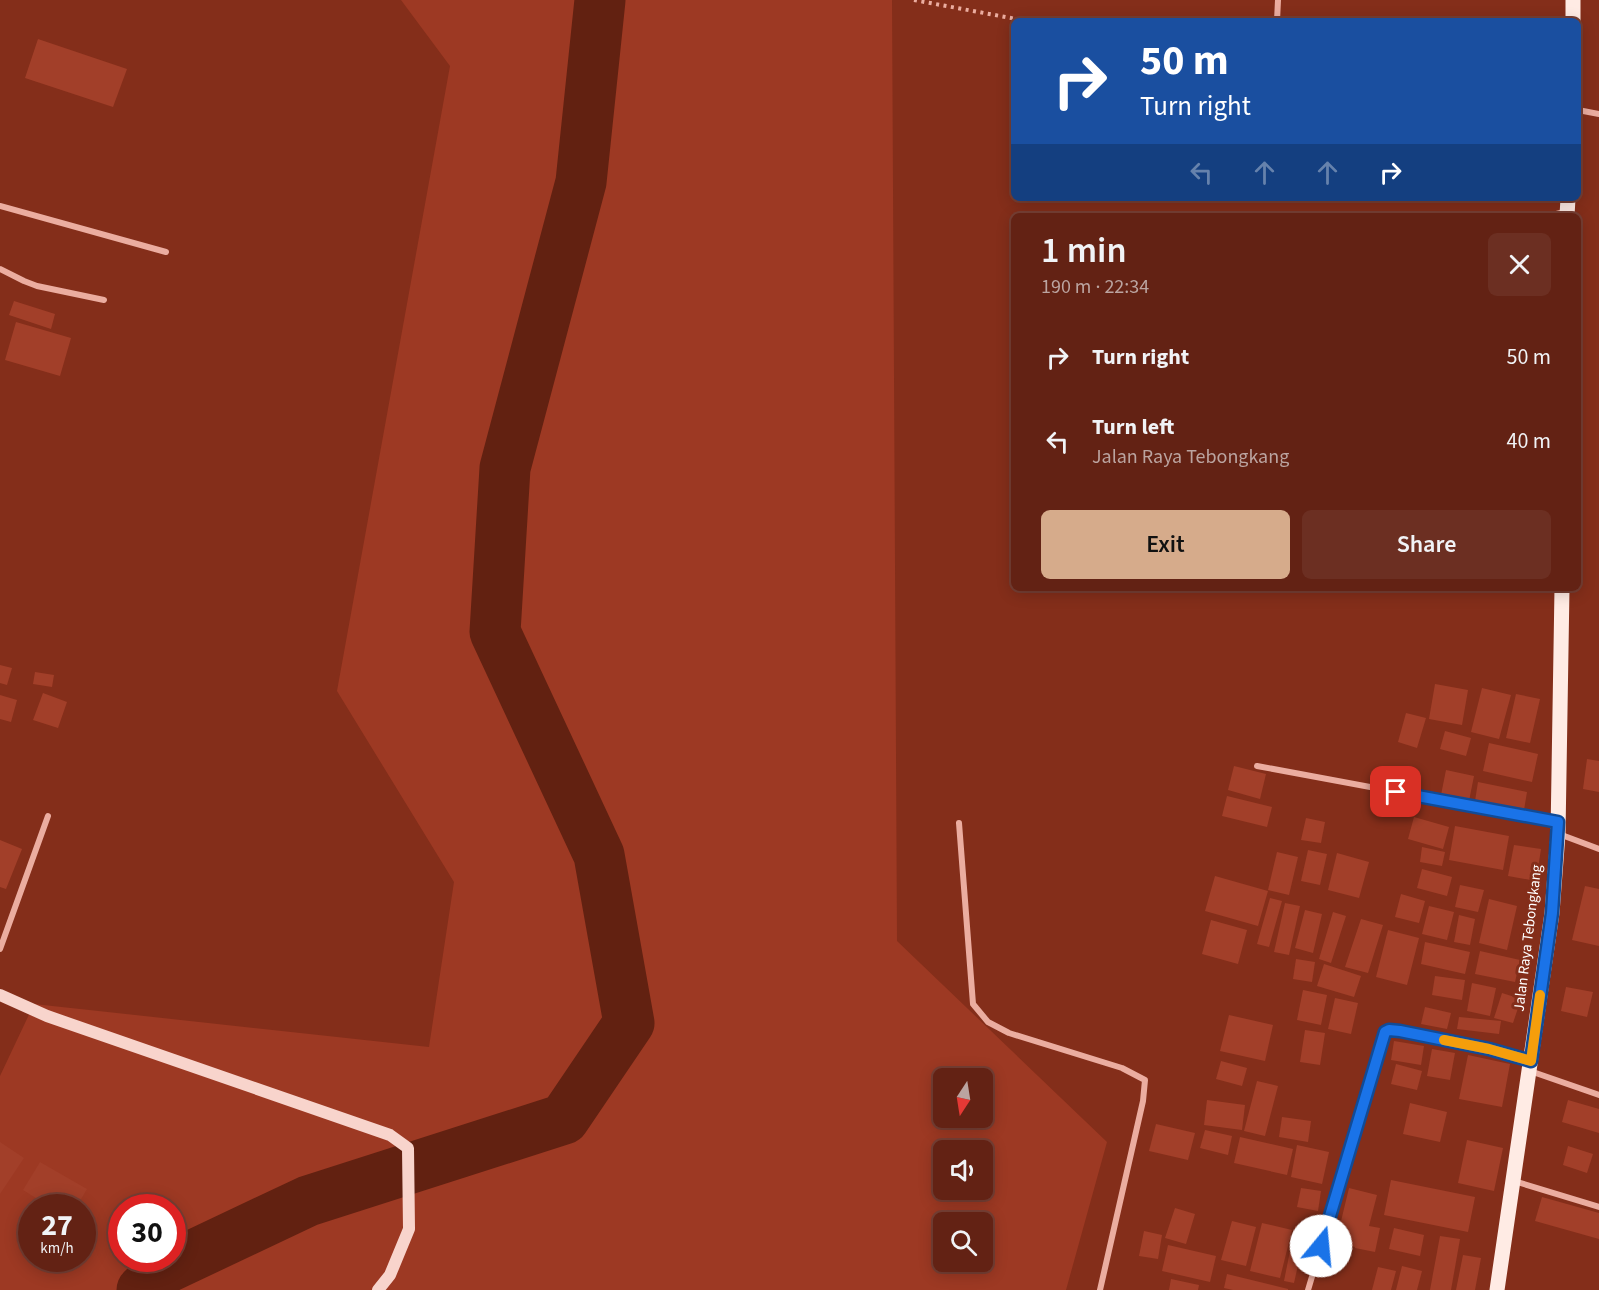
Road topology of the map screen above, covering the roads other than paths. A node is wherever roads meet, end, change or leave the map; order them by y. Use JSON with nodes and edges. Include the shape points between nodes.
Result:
{"nodes":[{"id":1,"x":1278,"y":0,"type":"edge"},
{"id":2,"x":1573,"y":0,"type":"edge"},
{"id":3,"x":1276,"y":18,"type":"edge"},
{"id":4,"x":1573,"y":18,"type":"edge"},
{"id":5,"x":1581,"y":111,"type":"edge"},
{"id":6,"x":1599,"y":114,"type":"edge"},
{"id":7,"x":0,"y":206,"type":"edge"},
{"id":8,"x":166,"y":252,"type":"dead end"},
{"id":9,"x":0,"y":269,"type":"edge"},
{"id":10,"x":104,"y":300,"type":"dead end"},
{"id":11,"x":1562,"y":591,"type":"edge"},
{"id":12,"x":1257,"y":766,"type":"dead end"},
{"id":13,"x":48,"y":816,"type":"dead end"},
{"id":14,"x":958,"y":823,"type":"dead end"},
{"id":15,"x":1558,"y":828,"type":"junction"},
{"id":16,"x":1599,"y":849,"type":"edge"},
{"id":17,"x":0,"y":949,"type":"edge"},
{"id":18,"x":0,"y":995,"type":"edge"},
{"id":19,"x":1530,"y":1066,"type":"junction"},
{"id":20,"x":1599,"y":1095,"type":"edge"},
{"id":21,"x":1513,"y":1180,"type":"junction"},
{"id":22,"x":1599,"y":1207,"type":"edge"},
{"id":23,"x":378,"y":1290,"type":"edge"},
{"id":24,"x":1100,"y":1290,"type":"edge"},
{"id":25,"x":1308,"y":1290,"type":"edge"},
{"id":26,"x":1497,"y":1290,"type":"edge"}],
"edges":[{"from":1,"to":3,"type":"street"},
{"from":2,"to":4,"type":"main road"},
{"from":5,"to":6,"type":"street"},
{"from":7,"to":8,"type":"street"},
{"from":9,"to":10,"type":"street","via":[[37,286]]},
{"from":11,"to":15,"type":"main road","name":"Jalan Raya Tebongkang"},
{"from":12,"to":15,"type":"street"},
{"from":13,"to":17,"type":"street"},
{"from":14,"to":24,"type":"street","via":[[974,1004],[988,1022],[1009,1033],[1122,1068],[1144,1080],[1143,1101]]},
{"from":15,"to":16,"type":"street"},
{"from":15,"to":19,"type":"main road","name":"Jalan Raya Tebongkang","via":[[1552,913]]},
{"from":18,"to":23,"type":"street","via":[[47,1016],[390,1135],[408,1148],[409,1229],[390,1275]]},
{"from":19,"to":20,"type":"street"},
{"from":19,"to":21,"type":"main road","name":"Jalan Raya Tebongkang"},
{"from":19,"to":25,"type":"street","via":[[1489,1049],[1400,1031],[1385,1032]]},
{"from":21,"to":22,"type":"street"},
{"from":21,"to":26,"type":"main road","name":"Jalan Raya Tebongkang"}]}
